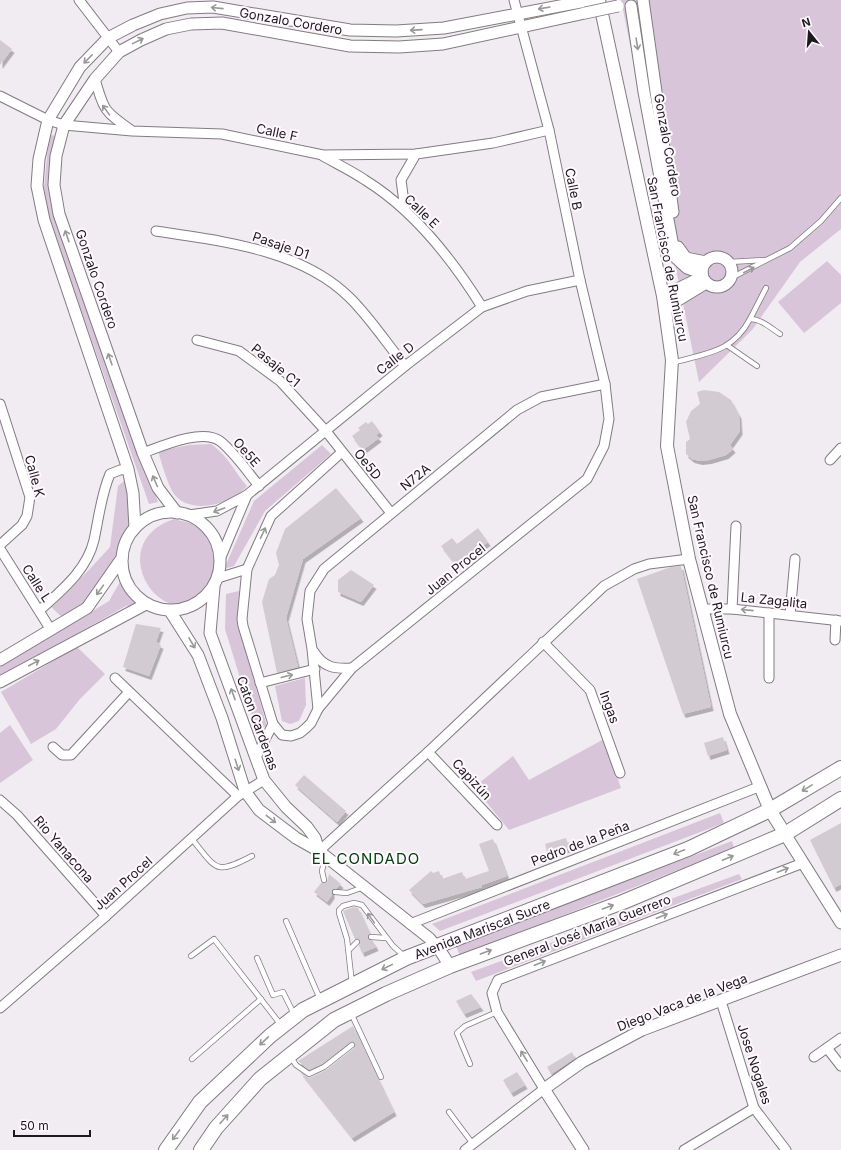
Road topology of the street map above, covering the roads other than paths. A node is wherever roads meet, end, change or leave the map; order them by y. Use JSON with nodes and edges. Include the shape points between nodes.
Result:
{"nodes":[{"id":1,"x":79,"y":0,"type":"edge"},
{"id":2,"x":514,"y":0,"type":"edge"},
{"id":3,"x":599,"y":0,"type":"edge"},
{"id":4,"x":643,"y":0,"type":"edge"},
{"id":5,"x":587,"y":1,"type":"edge"},
{"id":6,"x":626,"y":4,"type":"edge"},
{"id":7,"x":518,"y":13,"type":"junction"},
{"id":8,"x":522,"y":27,"type":"junction"},
{"id":9,"x":108,"y":38,"type":"junction"},
{"id":10,"x":119,"y":52,"type":"junction"},
{"id":11,"x":95,"y":79,"type":"junction"},
{"id":12,"x":656,"y":90,"type":"junction"},
{"id":13,"x":644,"y":92,"type":"junction"},
{"id":14,"x":0,"y":96,"type":"edge"},
{"id":15,"x":48,"y":120,"type":"junction"},
{"id":16,"x":64,"y":124,"type":"junction"},
{"id":17,"x":549,"y":130,"type":"junction"},
{"id":18,"x":132,"y":131,"type":"junction"},
{"id":19,"x":416,"y":154,"type":"junction"},
{"id":20,"x":323,"y":156,"type":"junction"},
{"id":21,"x":841,"y":198,"type":"edge"},
{"id":22,"x":405,"y":210,"type":"junction"},
{"id":23,"x":156,"y":231,"type":"dead end"},
{"id":24,"x":767,"y":260,"type":"junction"},
{"id":25,"x":706,"y":262,"type":"junction"},
{"id":26,"x":728,"y":262,"type":"junction"},
{"id":27,"x":703,"y":278,"type":"junction"},
{"id":28,"x":731,"y":278,"type":"junction"},
{"id":29,"x":580,"y":280,"type":"junction"},
{"id":30,"x":766,"y":288,"type":"dead end"},
{"id":31,"x":664,"y":302,"type":"junction"},
{"id":32,"x":482,"y":307,"type":"junction"},
{"id":33,"x":750,"y":319,"type":"junction"},
{"id":34,"x":780,"y":334,"type":"dead end"},
{"id":35,"x":197,"y":340,"type":"dead end"},
{"id":36,"x":728,"y":346,"type":"junction"},
{"id":37,"x":672,"y":362,"type":"junction"},
{"id":38,"x":405,"y":366,"type":"junction"},
{"id":39,"x":757,"y":366,"type":"dead end"},
{"id":40,"x":605,"y":384,"type":"junction"},
{"id":41,"x":0,"y":404,"type":"edge"},
{"id":42,"x":325,"y":430,"type":"junction"},
{"id":43,"x":841,"y":448,"type":"edge"},
{"id":44,"x":342,"y":452,"type":"junction"},
{"id":45,"x":143,"y":453,"type":"junction"},
{"id":46,"x":830,"y":460,"type":"dead end"},
{"id":47,"x":128,"y":469,"type":"junction"},
{"id":48,"x":259,"y":486,"type":"junction"},
{"id":49,"x":247,"y":495,"type":"junction"},
{"id":50,"x":177,"y":512,"type":"junction"},
{"id":51,"x":391,"y":513,"type":"junction"},
{"id":52,"x":189,"y":515,"type":"junction"},
{"id":53,"x":736,"y":526,"type":"dead end"},
{"id":54,"x":135,"y":528,"type":"junction"},
{"id":55,"x":0,"y":545,"type":"edge"},
{"id":56,"x":0,"y":549,"type":"edge"},
{"id":57,"x":221,"y":557,"type":"junction"},
{"id":58,"x":122,"y":558,"type":"junction"},
{"id":59,"x":689,"y":559,"type":"junction"},
{"id":60,"x":795,"y":559,"type":"dead end"},
{"id":61,"x":247,"y":569,"type":"junction"},
{"id":62,"x":216,"y":583,"type":"junction"},
{"id":63,"x":146,"y":604,"type":"junction"},
{"id":64,"x":732,"y":609,"type":"junction"},
{"id":65,"x":40,"y":610,"type":"junction"},
{"id":66,"x":703,"y":610,"type":"junction"},
{"id":67,"x":170,"y":611,"type":"junction"},
{"id":68,"x":769,"y":613,"type":"junction"},
{"id":69,"x":790,"y":615,"type":"junction"},
{"id":70,"x":838,"y":621,"type":"edge"},
{"id":71,"x":52,"y":630,"type":"junction"},
{"id":72,"x":835,"y":640,"type":"dead end"},
{"id":73,"x":543,"y":642,"type":"junction"},
{"id":74,"x":312,"y":650,"type":"junction"},
{"id":75,"x":0,"y":660,"type":"edge"},
{"id":76,"x":221,"y":662,"type":"junction"},
{"id":77,"x":203,"y":668,"type":"junction"},
{"id":78,"x":352,"y":668,"type":"junction"},
{"id":79,"x":315,"y":669,"type":"junction"},
{"id":80,"x":115,"y":678,"type":"dead end"},
{"id":81,"x":769,"y":678,"type":"dead end"},
{"id":82,"x":0,"y":682,"type":"edge"},
{"id":83,"x":260,"y":683,"type":"junction"},
{"id":84,"x":129,"y":692,"type":"junction"},
{"id":85,"x":318,"y":709,"type":"junction"},
{"id":86,"x":239,"y":712,"type":"junction"},
{"id":87,"x":222,"y":718,"type":"junction"},
{"id":88,"x":273,"y":724,"type":"junction"},
{"id":89,"x":53,"y":747,"type":"dead end"},
{"id":90,"x":428,"y":752,"type":"junction"},
{"id":91,"x":256,"y":757,"type":"junction"},
{"id":92,"x":841,"y":768,"type":"edge"},
{"id":93,"x":620,"y":772,"type":"dead end"},
{"id":94,"x":264,"y":780,"type":"junction"},
{"id":95,"x":761,"y":786,"type":"junction"},
{"id":96,"x":241,"y":793,"type":"junction"},
{"id":97,"x":841,"y":799,"type":"edge"},
{"id":98,"x":0,"y":800,"type":"edge"},
{"id":99,"x":770,"y":810,"type":"junction"},
{"id":100,"x":497,"y":825,"type":"dead end"},
{"id":101,"x":785,"y":834,"type":"junction"},
{"id":102,"x":191,"y":838,"type":"junction"},
{"id":103,"x":322,"y":854,"type":"junction"},
{"id":104,"x":252,"y":856,"type":"dead end"},
{"id":105,"x":803,"y":863,"type":"junction"},
{"id":106,"x":324,"y":880,"type":"dead end"},
{"id":107,"x":364,"y":887,"type":"junction"},
{"id":108,"x":335,"y":892,"type":"dead end"},
{"id":109,"x":106,"y":916,"type":"junction"},
{"id":110,"x":286,"y":921,"type":"dead end"},
{"id":111,"x":841,"y":923,"type":"edge"},
{"id":112,"x":410,"y":924,"type":"junction"},
{"id":113,"x":371,"y":937,"type":"dead end"},
{"id":114,"x":386,"y":938,"type":"junction"},
{"id":115,"x":357,"y":942,"type":"dead end"},
{"id":116,"x":436,"y":947,"type":"junction"},
{"id":117,"x":349,"y":950,"type":"junction"},
{"id":118,"x":841,"y":955,"type":"edge"},
{"id":119,"x":191,"y":956,"type":"dead end"},
{"id":120,"x":257,"y":958,"type":"dead end"},
{"id":121,"x":406,"y":958,"type":"junction"},
{"id":122,"x":450,"y":966,"type":"junction"},
{"id":123,"x":352,"y":984,"type":"junction"},
{"id":124,"x":261,"y":999,"type":"junction"},
{"id":125,"x":321,"y":1001,"type":"junction"},
{"id":126,"x":722,"y":1002,"type":"junction"},
{"id":127,"x":0,"y":1008,"type":"edge"},
{"id":128,"x":351,"y":1012,"type":"junction"},
{"id":129,"x":497,"y":1012,"type":"junction"},
{"id":130,"x":295,"y":1016,"type":"junction"},
{"id":131,"x":282,"y":1026,"type":"junction"},
{"id":132,"x":841,"y":1038,"type":"edge"},
{"id":133,"x":352,"y":1045,"type":"dead end"},
{"id":134,"x":827,"y":1048,"type":"junction"},
{"id":135,"x":289,"y":1055,"type":"junction"},
{"id":136,"x":814,"y":1057,"type":"dead end"},
{"id":137,"x":192,"y":1059,"type":"dead end"},
{"id":138,"x":470,"y":1064,"type":"dead end"},
{"id":139,"x":841,"y":1066,"type":"edge"},
{"id":140,"x":381,"y":1077,"type":"dead end"},
{"id":141,"x":544,"y":1089,"type":"junction"},
{"id":142,"x":754,"y":1108,"type":"junction"},
{"id":143,"x":449,"y":1112,"type":"dead end"},
{"id":144,"x":474,"y":1144,"type":"junction"},
{"id":145,"x":694,"y":1147,"type":"edge"},
{"id":146,"x":166,"y":1150,"type":"edge"},
{"id":147,"x":201,"y":1150,"type":"edge"},
{"id":148,"x":465,"y":1150,"type":"edge"},
{"id":149,"x":583,"y":1150,"type":"edge"},
{"id":150,"x":684,"y":1150,"type":"edge"},
{"id":151,"x":786,"y":1150,"type":"edge"}],
"edges":[{"from":1,"to":9,"type":"street"},
{"from":2,"to":7,"type":"street","name":"Calle B"},
{"from":3,"to":31,"type":"main road","name":"San Francisco de Rumiurcu"},
{"from":4,"to":6,"type":"street","via":[[638,6]]},
{"from":4,"to":12,"type":"street","name":"Gonzalo Cordero"},
{"from":5,"to":7,"type":"street","name":"Gonzalo Cordero","one_way":true},
{"from":6,"to":8,"type":"street","name":"Gonzalo Cordero","bridge":true},
{"from":6,"to":13,"type":"street","name":"Gonzalo Cordero","one_way":true},
{"from":7,"to":8,"type":"street","name":"Calle B"},
{"from":7,"to":9,"type":"street","name":"Gonzalo Cordero","one_way":true,"via":[[444,28],[350,30],[213,7],[187,8],[160,14]]},
{"from":10,"to":8,"type":"street","name":"Gonzalo Cordero","one_way":true,"via":[[166,29],[191,24],[222,23],[350,46],[399,47],[443,44]]},
{"from":8,"to":17,"type":"street","name":"Calle B"},
{"from":9,"to":10,"type":"street"},
{"from":9,"to":15,"type":"street","name":"Gonzalo Cordero","one_way":true,"via":[[80,67]]},
{"from":10,"to":11,"type":"street","name":"Gonzalo Cordero"},
{"from":11,"to":16,"type":"street","name":"Gonzalo Cordero"},
{"from":18,"to":11,"type":"street","one_way":true,"via":[[109,115],[102,106]]},
{"from":12,"to":13,"type":"street"},
{"from":12,"to":25,"type":"street","name":"Gonzalo Cordero","via":[[677,246],[686,258]]},
{"from":13,"to":27,"type":"street","name":"Gonzalo Cordero","via":[[675,257]]},
{"from":14,"to":15,"type":"street","name":"Calle F"},
{"from":15,"to":16,"type":"street","name":"Calle F"},
{"from":15,"to":47,"type":"street","name":"Gonzalo Cordero","via":[[39,159],[37,186],[44,220]]},
{"from":16,"to":18,"type":"street","name":"Calle F"},
{"from":45,"to":16,"type":"street","name":"Gonzalo Cordero","one_way":true,"via":[[59,214],[54,185],[56,156]]},
{"from":17,"to":19,"type":"street","name":"Calle F","via":[[493,143]]},
{"from":17,"to":29,"type":"street","name":"Calle B"},
{"from":18,"to":20,"type":"street","name":"Calle F","via":[[222,134]]},
{"from":19,"to":20,"type":"street","name":"Calle F"},
{"from":19,"to":22,"type":"street","via":[[401,180]]},
{"from":20,"to":22,"type":"street","name":"Calle E","via":[[366,180]]},
{"from":21,"to":24,"type":"lane","via":[[822,220],[790,248]]},
{"from":22,"to":32,"type":"street","name":"Calle E","via":[[464,278]]},
{"from":23,"to":38,"type":"street","name":"Pasaje D1","via":[[238,244],[311,268],[349,297]]},
{"from":24,"to":26,"type":"lane"},
{"from":28,"to":24,"type":"lane","one_way":true},
{"from":25,"to":26,"type":"street","via":[[717,257]]},
{"from":25,"to":27,"type":"street"},
{"from":26,"to":28,"type":"street","via":[[732,267]]},
{"from":27,"to":28,"type":"street","via":[[717,287],[728,283]]},
{"from":27,"to":31,"type":"street"},
{"from":29,"to":32,"type":"street","name":"Calle D","via":[[528,291]]},
{"from":29,"to":40,"type":"street","name":"Calle B"},
{"from":30,"to":33,"type":"lane"},
{"from":31,"to":37,"type":"main road","name":"San Francisco de Rumiurcu"},
{"from":32,"to":38,"type":"street","name":"Calle D"},
{"from":33,"to":34,"type":"lane","via":[[763,323]]},
{"from":33,"to":36,"type":"lane","via":[[738,337]]},
{"from":35,"to":42,"type":"street","name":"Pasaje C1","via":[[239,351],[280,381]]},
{"from":36,"to":37,"type":"lane"},
{"from":36,"to":39,"type":"lane"},
{"from":37,"to":59,"type":"main road","name":"San Francisco de Rumiurcu","via":[[667,446]]},
{"from":38,"to":42,"type":"street","name":"Calle D"},
{"from":40,"to":51,"type":"street","name":"N72A","via":[[541,397],[517,410]]},
{"from":40,"to":78,"type":"street","name":"Juan Procel","via":[[609,419],[604,446],[587,479]]},
{"from":41,"to":55,"type":"street","name":"Calle K","via":[[30,498],[27,516],[22,524]]},
{"from":42,"to":44,"type":"street","name":"Oe5D"},
{"from":42,"to":48,"type":"street","name":"Calle D"},
{"from":43,"to":46,"type":"street"},
{"from":44,"to":51,"type":"street","name":"Oe5D"},
{"from":61,"to":44,"type":"street","one_way":true,"via":[[271,516]]},
{"from":45,"to":48,"type":"street","name":"Oe5E","via":[[193,437],[207,436],[220,440]]},
{"from":50,"to":45,"type":"street","name":"Gonzalo Cordero","one_way":true,"via":[[158,488]]},
{"from":47,"to":54,"type":"street","name":"Gonzalo Cordero","via":[[133,493]]},
{"from":47,"to":65,"type":"street","via":[[110,474],[102,494],[94,541],[84,563],[71,581]]},
{"from":48,"to":49,"type":"street","name":"Calle D"},
{"from":49,"to":52,"type":"street","name":"Calle D","one_way":true,"via":[[217,511]]},
{"from":49,"to":57,"type":"street"},
{"from":50,"to":52,"type":"street"},
{"from":50,"to":54,"type":"street","via":[[147,518]]},
{"from":51,"to":74,"type":"street","name":"N72A","via":[[324,569],[310,591],[306,619]]},
{"from":52,"to":57,"type":"street","via":[[205,525],[216,540]]},
{"from":53,"to":64,"type":"street"},
{"from":54,"to":58,"type":"street","via":[[126,542]]},
{"from":56,"to":65,"type":"street","name":"Calle L"},
{"from":57,"to":62,"type":"street"},
{"from":58,"to":63,"type":"street","via":[[123,574],[130,590]]},
{"from":58,"to":71,"type":"street","one_way":true,"via":[[88,608]]},
{"from":59,"to":66,"type":"main road","name":"San Francisco de Rumiurcu"},
{"from":59,"to":73,"type":"street","via":[[650,564],[623,574],[604,586]]},
{"from":60,"to":69,"type":"street"},
{"from":61,"to":62,"type":"street"},
{"from":61,"to":83,"type":"street","via":[[242,618]]},
{"from":62,"to":67,"type":"street","via":[[205,598],[193,606]]},
{"from":62,"to":76,"type":"street","name":"Caton Cardenas","via":[[210,633]]},
{"from":63,"to":67,"type":"street"},
{"from":82,"to":63,"type":"street","one_way":true},
{"from":64,"to":66,"type":"street","name":"La Zagalita"},
{"from":68,"to":64,"type":"street","name":"La Zagalita","one_way":true},
{"from":65,"to":71,"type":"street","name":"Calle L"},
{"from":66,"to":95,"type":"main road","name":"San Francisco de Rumiurcu","via":[[730,714]]},
{"from":67,"to":77,"type":"street","name":"Caton Cardenas","one_way":true,"via":[[194,647]]},
{"from":68,"to":69,"type":"street","name":"La Zagalita"},
{"from":68,"to":81,"type":"street"},
{"from":69,"to":70,"type":"street","name":"La Zagalita"},
{"from":70,"to":72,"type":"street"},
{"from":71,"to":75,"type":"street"},
{"from":73,"to":90,"type":"street"},
{"from":73,"to":93,"type":"street","name":"Ingas","via":[[590,690]]},
{"from":74,"to":78,"type":"street","via":[[320,661],[330,666],[339,669]]},
{"from":74,"to":79,"type":"street","name":"N72A"},
{"from":76,"to":77,"type":"street"},
{"from":86,"to":76,"type":"street","name":"Caton Cardenas","one_way":true},
{"from":77,"to":87,"type":"street","name":"Caton Cardenas"},
{"from":78,"to":85,"type":"street","name":"Juan Procel"},
{"from":83,"to":79,"type":"street","one_way":true},
{"from":79,"to":85,"type":"street","name":"N72A"},
{"from":80,"to":84,"type":"street","name":"Caton Cardenas"},
{"from":83,"to":88,"type":"street"},
{"from":84,"to":89,"type":"street","via":[[71,755],[62,755]]},
{"from":84,"to":96,"type":"street","name":"Caton Cardenas"},
{"from":85,"to":88,"type":"street","name":"Juan Procel","via":[[311,723],[300,733],[290,736],[282,734]]},
{"from":86,"to":87,"type":"street"},
{"from":86,"to":91,"type":"street","name":"Caton Cardenas"},
{"from":87,"to":96,"type":"street","name":"Caton Cardenas","one_way":true},
{"from":88,"to":91,"type":"street"},
{"from":90,"to":100,"type":"street","name":"Capizún"},
{"from":90,"to":103,"type":"street"},
{"from":91,"to":94,"type":"street","name":"Caton Cardenas"},
{"from":92,"to":99,"type":"main road","name":"Avenida Mariscal Sucre","one_way":true},
{"from":94,"to":96,"type":"street","name":"Juan Procel"},
{"from":94,"to":103,"type":"street","name":"Caton Cardenas","via":[[307,827]]},
{"from":95,"to":99,"type":"main road","name":"San Francisco de Rumiurcu"},
{"from":95,"to":112,"type":"street","name":"Pedro de la Peña"},
{"from":96,"to":102,"type":"street","name":"Juan Procel"},
{"from":96,"to":103,"type":"street","name":"Caton Cardenas","one_way":true,"via":[[296,838]]},
{"from":97,"to":101,"type":"main road","name":"Avenida Mariscal Sucre"},
{"from":98,"to":109,"type":"street","name":"Rio Yanacona","via":[[17,815]]},
{"from":99,"to":101,"type":"main road","name":"San Francisco de Rumiurcu"},
{"from":99,"to":116,"type":"main road","name":"Avenida Mariscal Sucre","one_way":true,"via":[[688,849]]},
{"from":101,"to":105,"type":"street","name":"San Francisco de Rumiurcu"},
{"from":122,"to":101,"type":"main road","name":"Avenida Mariscal Sucre","one_way":true,"via":[[623,902]]},
{"from":102,"to":104,"type":"lane","via":[[215,866],[221,869],[230,868]]},
{"from":102,"to":109,"type":"street","name":"Juan Procel"},
{"from":103,"to":106,"type":"lane"},
{"from":103,"to":107,"type":"street","name":"Caton Cardenas"},
{"from":105,"to":111,"type":"street","name":"San Francisco de Rumiurcu"},
{"from":129,"to":105,"type":"street","name":"General José María Guerrero","one_way":true,"via":[[492,993],[498,980],[505,976]]},
{"from":107,"to":108,"type":"lane","via":[[347,893]]},
{"from":107,"to":112,"type":"street","name":"Caton Cardenas"},
{"from":109,"to":127,"type":"street","name":"Juan Procel"},
{"from":110,"to":125,"type":"lane"},
{"from":112,"to":116,"type":"street","name":"Caton Cardenas","via":[[429,938]]},
{"from":113,"to":114,"type":"lane"},
{"from":114,"to":117,"type":"lane","one_way":true,"via":[[362,905],[347,905],[340,908],[339,913]]},
{"from":114,"to":121,"type":"lane"},
{"from":115,"to":117,"type":"lane"},
{"from":116,"to":121,"type":"main road","name":"Avenida Mariscal Sucre"},
{"from":116,"to":122,"type":"street","name":"Caton Cardenas"},
{"from":117,"to":123,"type":"lane"},
{"from":118,"to":126,"type":"street","name":"Diego Vaca de la Vega"},
{"from":119,"to":124,"type":"lane","via":[[214,939]]},
{"from":120,"to":130,"type":"lane","via":[[273,995],[283,992]]},
{"from":121,"to":123,"type":"main road","name":"Avenida Mariscal Sucre","one_way":true},
{"from":122,"to":128,"type":"main road","name":"Avenida Mariscal Sucre"},
{"from":123,"to":125,"type":"main road","name":"Avenida Mariscal Sucre"},
{"from":124,"to":131,"type":"lane"},
{"from":124,"to":137,"type":"lane"},
{"from":125,"to":130,"type":"main road","name":"Avenida Mariscal Sucre"},
{"from":126,"to":141,"type":"street","name":"Diego Vaca de la Vega","via":[[642,1030],[582,1062]]},
{"from":126,"to":142,"type":"street","name":"Jose Nogales"},
{"from":128,"to":135,"type":"main road","name":"Avenida Mariscal Sucre","via":[[334,1020]]},
{"from":128,"to":140,"type":"lane"},
{"from":129,"to":138,"type":"lane","via":[[465,1026],[457,1033]]},
{"from":141,"to":129,"type":"street","name":"General José María Guerrero","one_way":true},
{"from":130,"to":131,"type":"main road","name":"Avenida Mariscal Sucre"},
{"from":131,"to":146,"type":"main road","name":"Avenida Mariscal Sucre","one_way":true,"via":[[200,1102]]},
{"from":132,"to":134,"type":"street"},
{"from":133,"to":135,"type":"lane","via":[[324,1067],[309,1074],[296,1065]]},
{"from":134,"to":136,"type":"street"},
{"from":134,"to":139,"type":"street"},
{"from":147,"to":135,"type":"main road","name":"Avenida Mariscal Sucre","one_way":true,"via":[[216,1128],[260,1079]]},
{"from":141,"to":144,"type":"street","name":"Diego Vaca de la Vega"},
{"from":141,"to":149,"type":"street","name":"General José María Guerrero"},
{"from":142,"to":145,"type":"street"},
{"from":142,"to":151,"type":"street","name":"Jose Nogales"},
{"from":143,"to":144,"type":"lane"},
{"from":144,"to":148,"type":"street","name":"Diego Vaca de la Vega"},
{"from":145,"to":150,"type":"street"}]}
